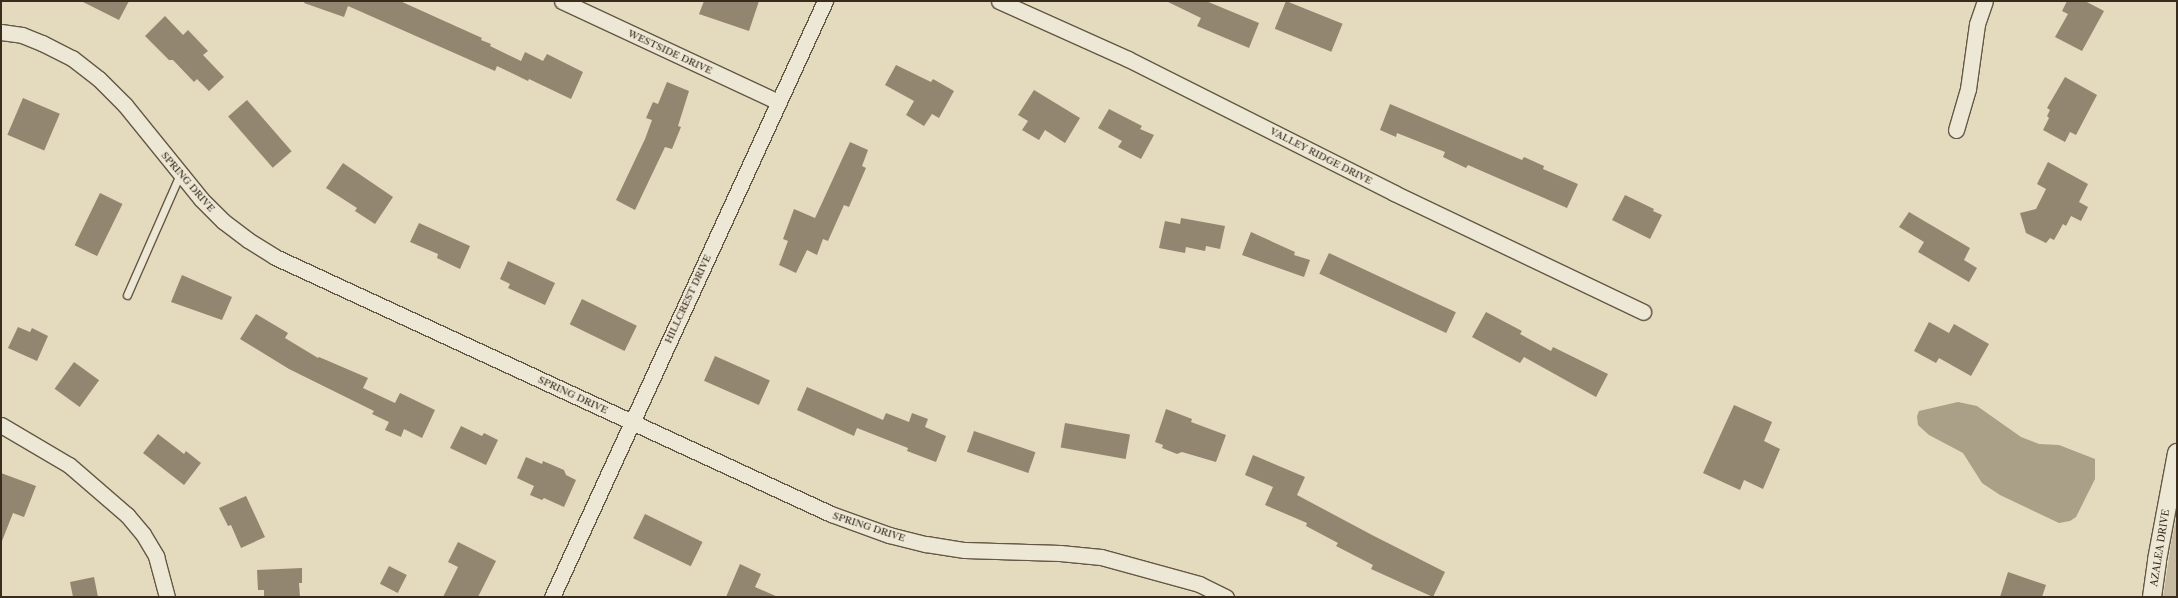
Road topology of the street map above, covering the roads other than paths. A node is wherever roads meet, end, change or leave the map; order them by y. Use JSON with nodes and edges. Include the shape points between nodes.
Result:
{"nodes":[{"id":1,"x":562,"y":1,"type":"edge"},
{"id":2,"x":825,"y":1,"type":"edge"},
{"id":3,"x":999,"y":1,"type":"edge"},
{"id":4,"x":1985,"y":1,"type":"edge"},
{"id":5,"x":1,"y":32,"type":"edge"},
{"id":6,"x":778,"y":102,"type":"junction"},
{"id":7,"x":1956,"y":130,"type":"dead end"},
{"id":8,"x":180,"y":174,"type":"junction"},
{"id":9,"x":127,"y":295,"type":"dead end"},
{"id":10,"x":1643,"y":312,"type":"dead end"},
{"id":11,"x":632,"y":422,"type":"junction"},
{"id":12,"x":1,"y":425,"type":"edge"},
{"id":13,"x":2177,"y":452,"type":"edge"},
{"id":14,"x":167,"y":597,"type":"edge"},
{"id":15,"x":552,"y":597,"type":"edge"},
{"id":16,"x":1226,"y":597,"type":"edge"},
{"id":17,"x":2152,"y":597,"type":"edge"}],
"edges":[{"from":1,"to":6,"type":"street","name":"WESTSIDE DRIVE"},
{"from":2,"to":6,"type":"street","name":"HILLCREST DRIVE"},
{"from":3,"to":10,"type":"street","name":"VALLEY RIDGE DRIVE","via":[[1128,59],[1394,193]]},
{"from":4,"to":7,"type":"street","via":[[1977,24],[1968,89]]},
{"from":5,"to":8,"type":"street","name":"SPRING DRIVE","via":[[22,35],[42,43],[72,58],[99,79],[125,105]]},
{"from":6,"to":11,"type":"street","name":"HILLCREST DRIVE"},
{"from":8,"to":9,"type":"lane"},
{"from":8,"to":11,"type":"street","name":"SPRING DRIVE","via":[[223,221],[275,257]]},
{"from":11,"to":15,"type":"street","name":"HILLCREST DRIVE"},
{"from":11,"to":16,"type":"street","name":"SPRING DRIVE","via":[[831,514],[889,535],[965,550],[1101,557],[1199,584]]},
{"from":12,"to":14,"type":"street","via":[[69,465],[127,515],[143,534],[156,556]]},
{"from":13,"to":17,"type":"street","name":"AZALEA DRIVE"}]}
